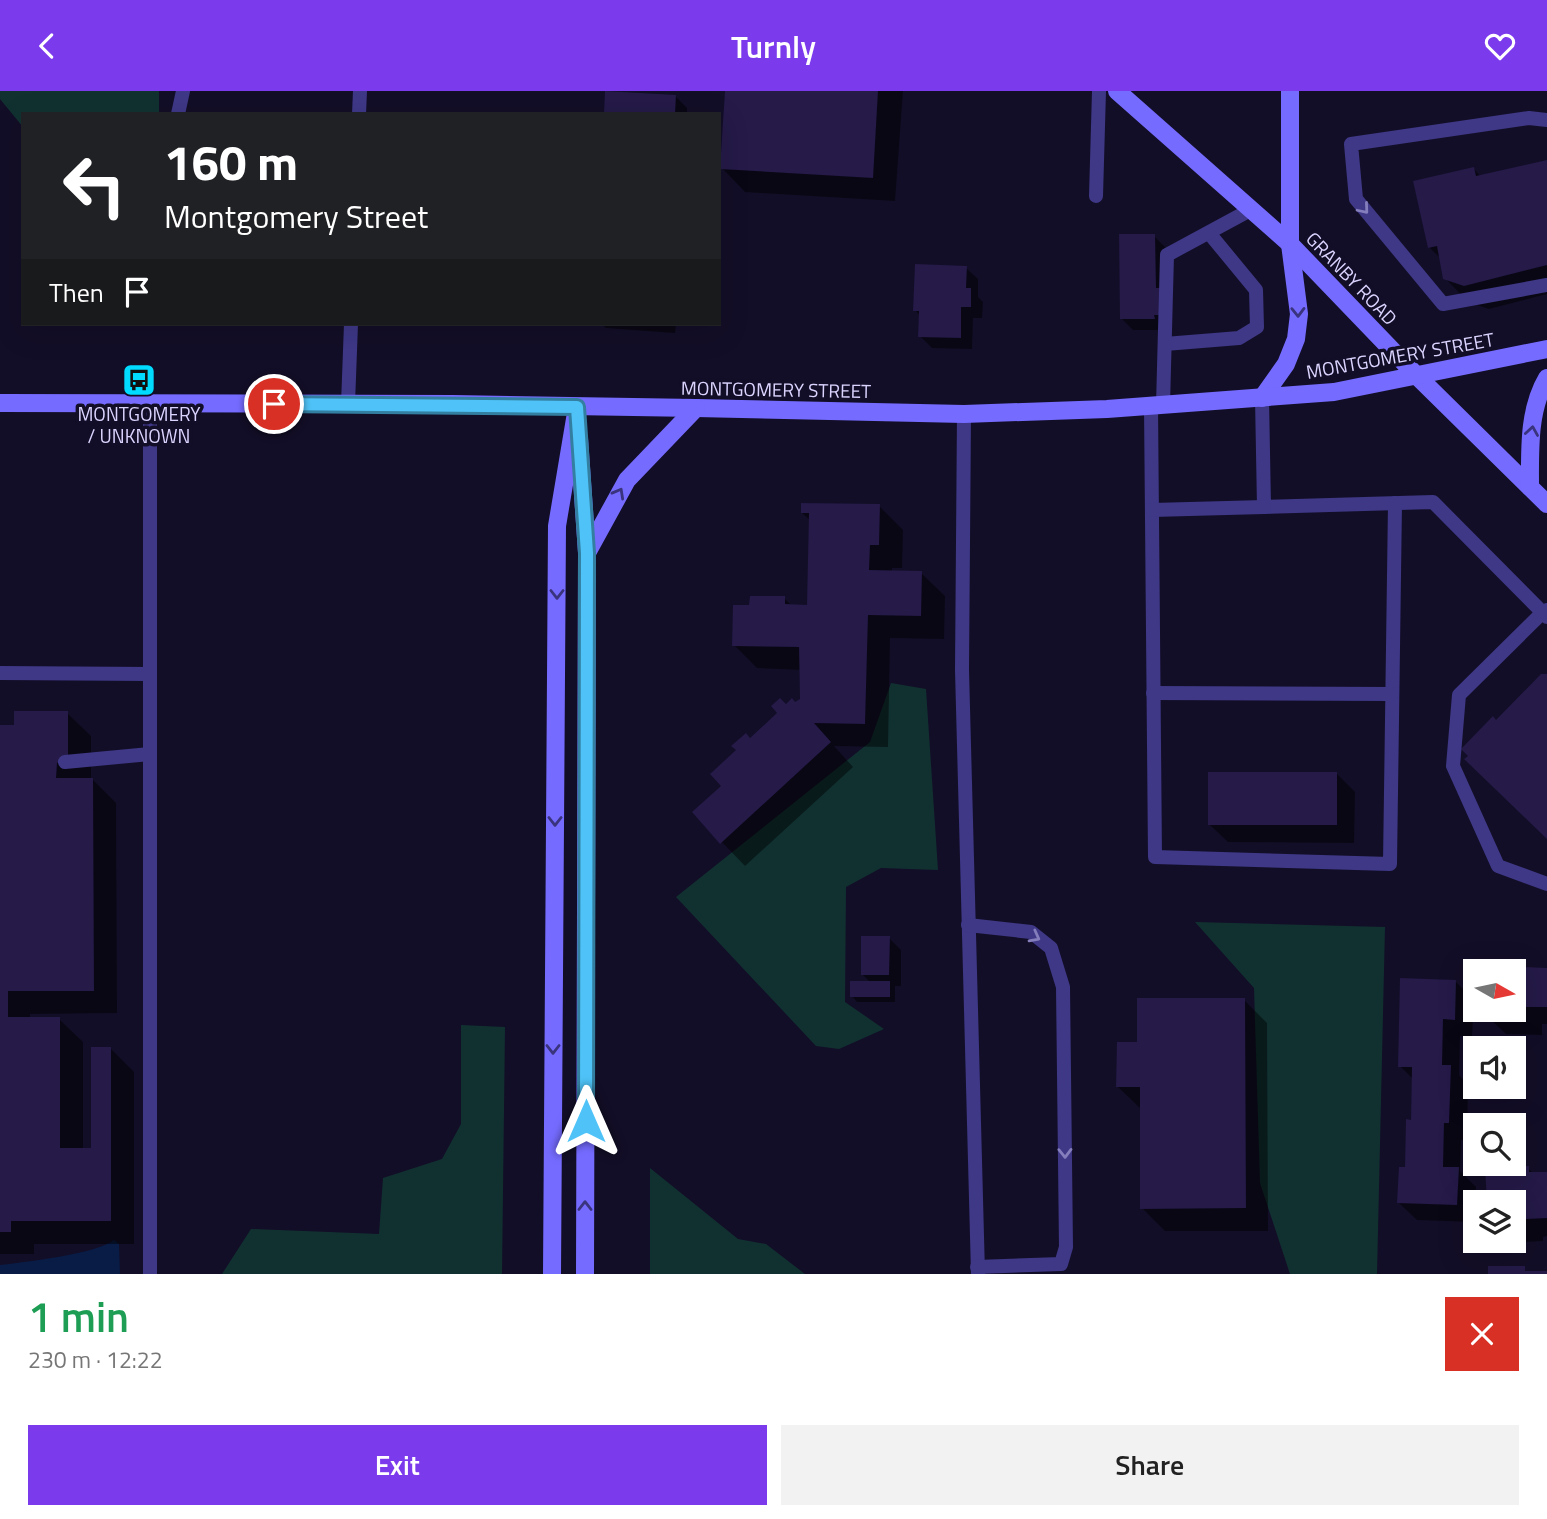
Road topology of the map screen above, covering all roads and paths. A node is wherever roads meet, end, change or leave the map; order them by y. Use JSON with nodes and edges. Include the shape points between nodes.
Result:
{"nodes":[{"id":1,"x":183,"y":91,"type":"edge"},
{"id":2,"x":360,"y":91,"type":"edge"},
{"id":3,"x":1099,"y":91,"type":"edge"},
{"id":4,"x":1117,"y":91,"type":"edge"},
{"id":5,"x":1290,"y":91,"type":"edge"},
{"id":6,"x":178,"y":112,"type":"edge"},
{"id":7,"x":359,"y":112,"type":"edge"},
{"id":8,"x":1547,"y":120,"type":"edge"},
{"id":9,"x":1096,"y":196,"type":"dead end"},
{"id":10,"x":1252,"y":209,"type":"junction"},
{"id":11,"x":1209,"y":233,"type":"junction"},
{"id":12,"x":1290,"y":244,"type":"junction"},
{"id":13,"x":1547,"y":285,"type":"edge"},
{"id":14,"x":351,"y":326,"type":"edge"},
{"id":15,"x":1165,"y":344,"type":"junction"},
{"id":16,"x":1547,"y":349,"type":"edge"},
{"id":17,"x":1416,"y":375,"type":"junction"},
{"id":18,"x":1547,"y":378,"type":"edge"},
{"id":19,"x":1262,"y":398,"type":"junction"},
{"id":20,"x":0,"y":403,"type":"edge"},
{"id":21,"x":150,"y":404,"type":"junction"},
{"id":22,"x":348,"y":404,"type":"junction"},
{"id":23,"x":1157,"y":406,"type":"junction"},
{"id":24,"x":577,"y":407,"type":"junction"},
{"id":25,"x":696,"y":408,"type":"junction"},
{"id":26,"x":964,"y":414,"type":"junction"},
{"id":27,"x":1530,"y":487,"type":"junction"},
{"id":28,"x":1395,"y":503,"type":"junction"},
{"id":29,"x":1547,"y":504,"type":"edge"},
{"id":30,"x":1264,"y":507,"type":"junction"},
{"id":31,"x":1152,"y":510,"type":"junction"},
{"id":32,"x":587,"y":553,"type":"junction"},
{"id":33,"x":1546,"y":610,"type":"edge"},
{"id":34,"x":0,"y":673,"type":"edge"},
{"id":35,"x":150,"y":674,"type":"junction"},
{"id":36,"x":1153,"y":693,"type":"junction"},
{"id":37,"x":1392,"y":694,"type":"junction"},
{"id":38,"x":150,"y":754,"type":"junction"},
{"id":39,"x":65,"y":762,"type":"dead end"},
{"id":40,"x":1547,"y":884,"type":"edge"},
{"id":41,"x":968,"y":925,"type":"junction"},
{"id":42,"x":977,"y":1271,"type":"edge"},
{"id":43,"x":150,"y":1274,"type":"edge"},
{"id":44,"x":552,"y":1274,"type":"edge"},
{"id":45,"x":585,"y":1274,"type":"edge"}],
"edges":[{"from":1,"to":6,"type":"lane"},
{"from":2,"to":7,"type":"lane"},
{"from":3,"to":9,"type":"lane"},
{"from":4,"to":10,"type":"main road","name":"GRANBY ROAD"},
{"from":5,"to":12,"type":"main road"},
{"from":8,"to":13,"type":"lane","one_way":true,"via":[[1530,118],[1351,144],[1356,199],[1443,304]]},
{"from":10,"to":11,"type":"lane"},
{"from":10,"to":12,"type":"main road","name":"GRANBY ROAD"},
{"from":11,"to":15,"type":"lane","via":[[1167,255]]},
{"from":11,"to":15,"type":"lane","via":[[1256,290],[1257,327],[1239,338]]},
{"from":12,"to":17,"type":"main road","name":"GRANBY ROAD"},
{"from":12,"to":19,"type":"main road","one_way":true,"via":[[1299,314],[1296,339],[1286,364]]},
{"from":14,"to":22,"type":"lane"},
{"from":15,"to":23,"type":"lane"},
{"from":16,"to":17,"type":"main road","name":"MONTGOMERY STREET"},
{"from":17,"to":19,"type":"main road","name":"MONTGOMERY STREET","via":[[1334,391]]},
{"from":17,"to":27,"type":"main road","name":"GRANBY ROAD"},
{"from":27,"to":18,"type":"main road","one_way":true,"via":[[1530,438]]},
{"from":19,"to":23,"type":"main road","name":"MONTGOMERY STREET"},
{"from":19,"to":30,"type":"lane"},
{"from":20,"to":21,"type":"main road","name":"MONTGOMERY STREET"},
{"from":21,"to":22,"type":"main road","name":"MONTGOMERY STREET"},
{"from":21,"to":35,"type":"lane"},
{"from":22,"to":24,"type":"main road","name":"MONTGOMERY STREET"},
{"from":23,"to":26,"type":"main road","name":"MONTGOMERY STREET"},
{"from":23,"to":31,"type":"lane"},
{"from":24,"to":25,"type":"main road","name":"MONTGOMERY STREET"},
{"from":24,"to":32,"type":"main road"},
{"from":24,"to":44,"type":"main road","one_way":true,"via":[[557,526]]},
{"from":25,"to":26,"type":"main road","name":"MONTGOMERY STREET"},
{"from":32,"to":25,"type":"main road","one_way":true,"via":[[626,480]]},
{"from":26,"to":41,"type":"lane","via":[[962,670]]},
{"from":27,"to":29,"type":"main road","name":"GRANBY ROAD"},
{"from":28,"to":30,"type":"lane"},
{"from":28,"to":33,"type":"lane","via":[[1433,502]]},
{"from":28,"to":37,"type":"lane"},
{"from":30,"to":31,"type":"lane"},
{"from":31,"to":36,"type":"lane"},
{"from":45,"to":32,"type":"main road","one_way":true},
{"from":33,"to":40,"type":"lane","via":[[1459,695],[1453,766],[1498,866]]},
{"from":34,"to":35,"type":"lane"},
{"from":35,"to":38,"type":"lane"},
{"from":36,"to":37,"type":"lane"},
{"from":36,"to":37,"type":"lane","via":[[1154,856],[1390,864]]},
{"from":38,"to":39,"type":"lane"},
{"from":38,"to":43,"type":"lane"},
{"from":41,"to":42,"type":"lane"},
{"from":41,"to":42,"type":"lane","one_way":true,"via":[[1031,932],[1051,948],[1063,986],[1066,1247],[1061,1264]]}]}
